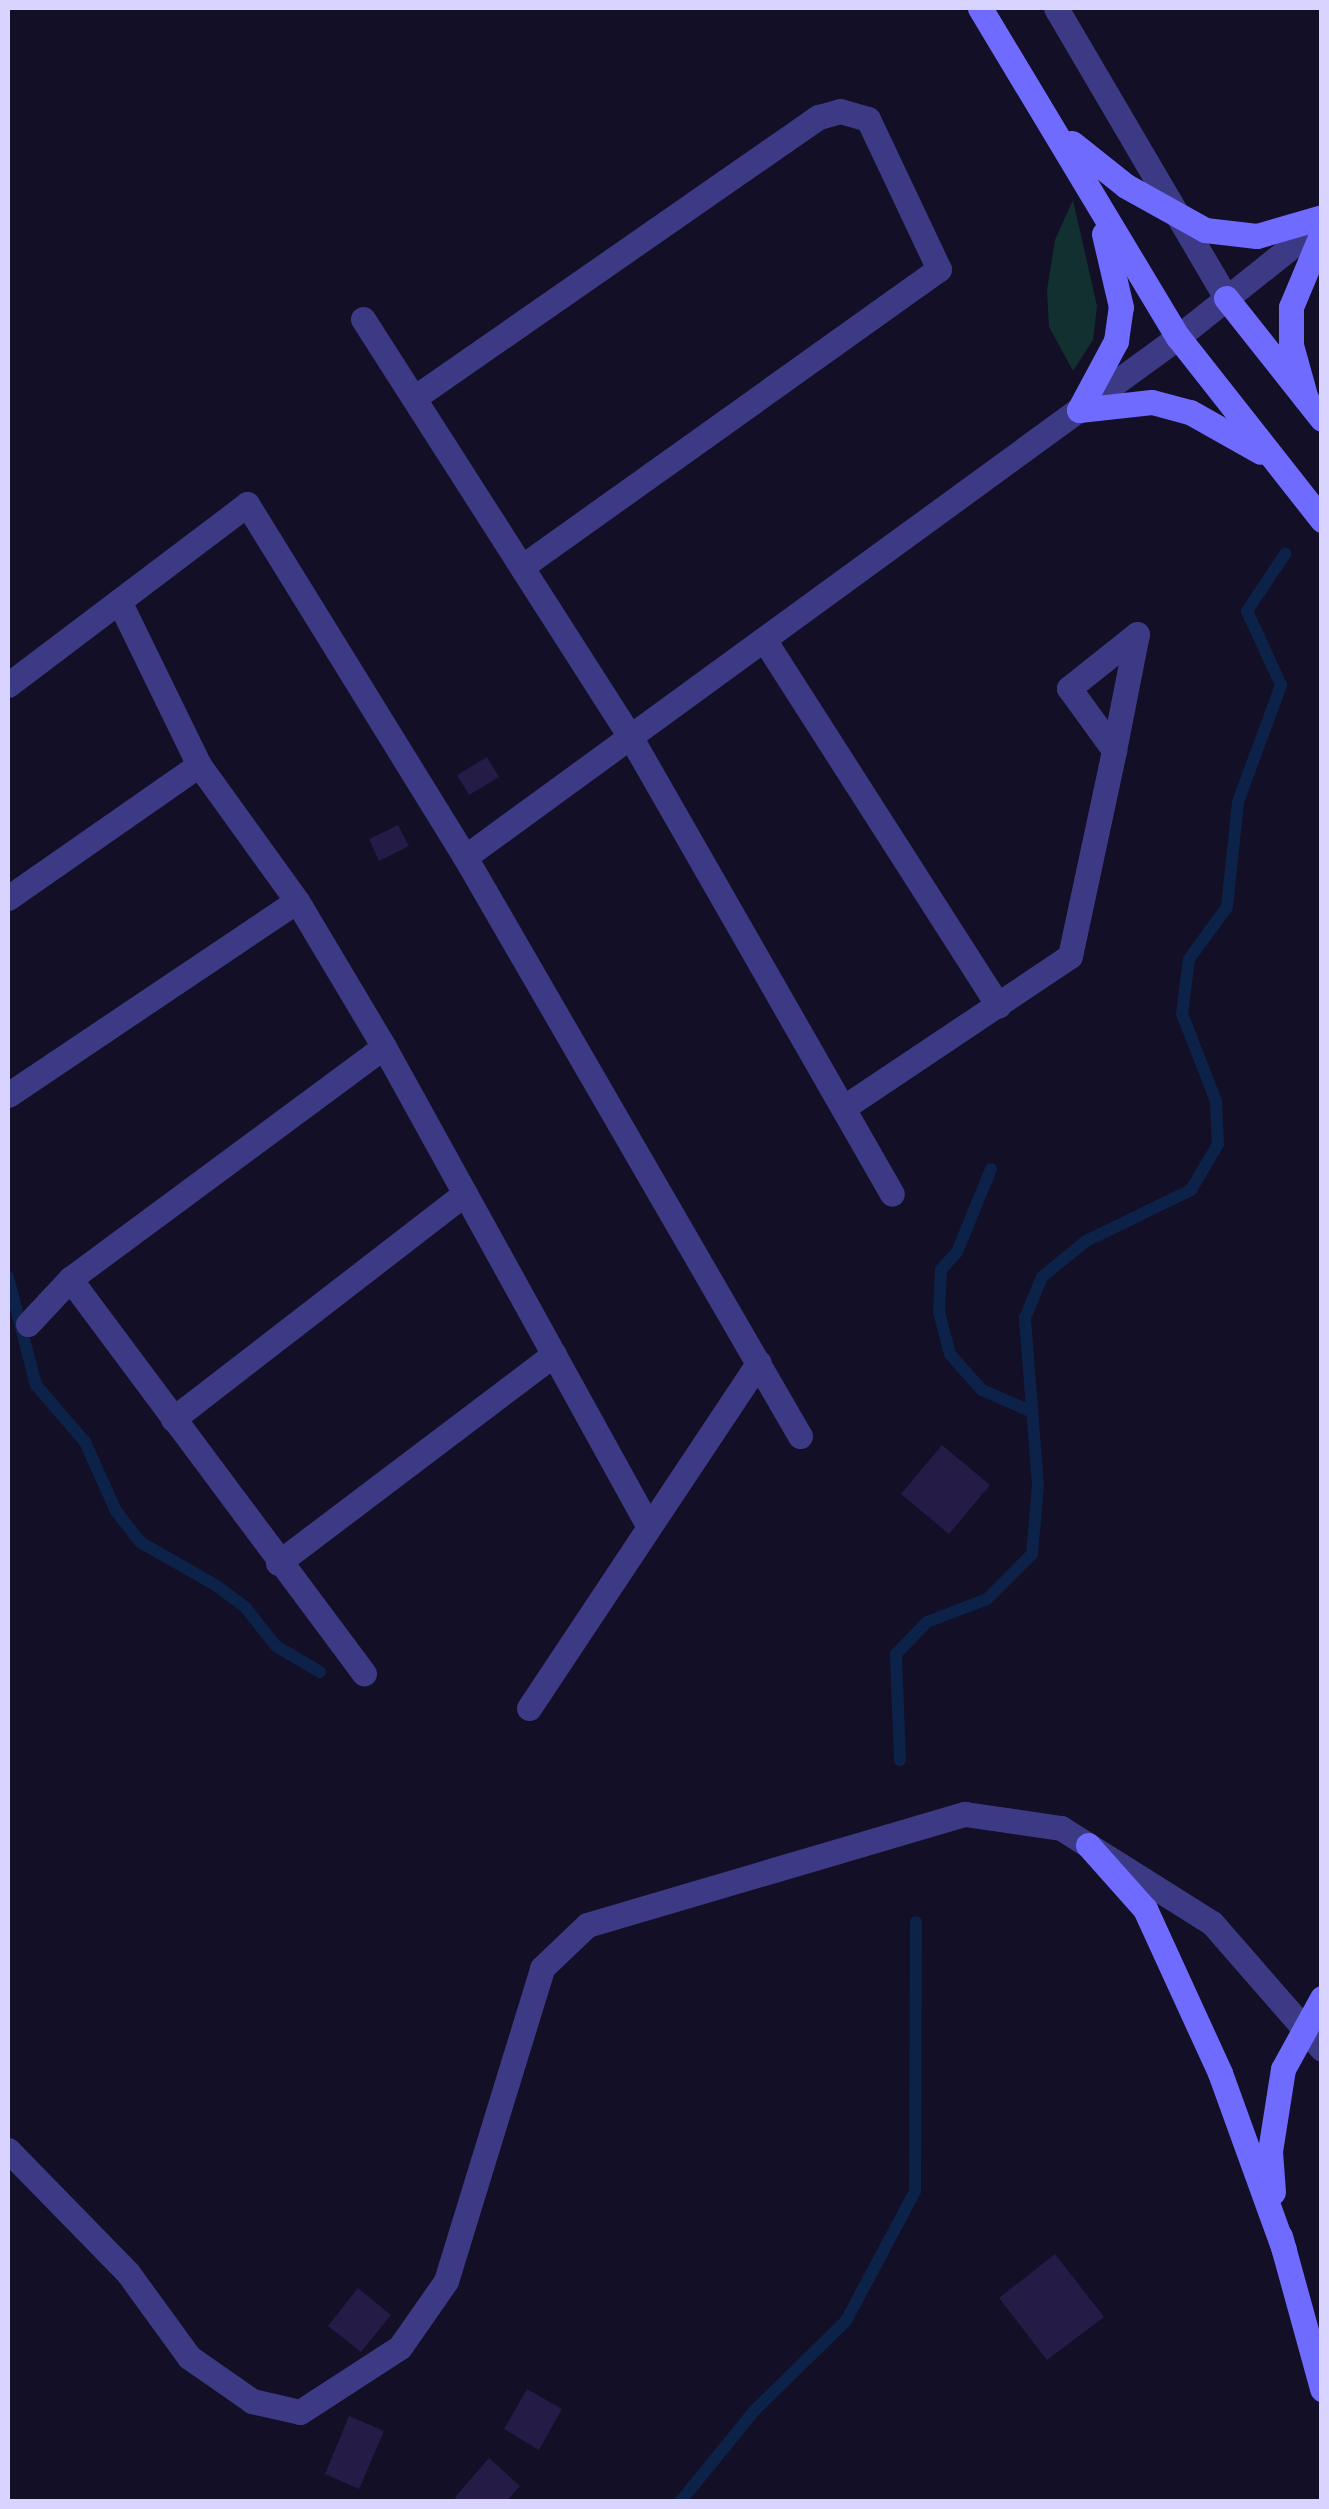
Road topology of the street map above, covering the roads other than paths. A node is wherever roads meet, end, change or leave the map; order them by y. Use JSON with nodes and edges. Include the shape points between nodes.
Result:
{"nodes":[{"id":1,"x":980,"y":8,"type":"edge"},
{"id":2,"x":1056,"y":8,"type":"edge"},
{"id":3,"x":1039,"y":106,"type":"junction"},
{"id":4,"x":1093,"y":196,"type":"junction"},
{"id":5,"x":1177,"y":214,"type":"junction"},
{"id":6,"x":1322,"y":219,"type":"edge"},
{"id":7,"x":1322,"y":233,"type":"edge"},
{"id":8,"x":1226,"y":298,"type":"junction"},
{"id":9,"x":364,"y":319,"type":"dead end"},
{"id":10,"x":1178,"y":337,"type":"junction"},
{"id":11,"x":414,"y":398,"type":"junction"},
{"id":12,"x":1314,"y":409,"type":"edge"},
{"id":13,"x":1079,"y":410,"type":"junction"},
{"id":14,"x":1274,"y":460,"type":"junction"},
{"id":15,"x":1322,"y":520,"type":"edge"},
{"id":16,"x":523,"y":566,"type":"junction"},
{"id":17,"x":120,"y":601,"type":"junction"},
{"id":18,"x":765,"y":641,"type":"junction"},
{"id":19,"x":8,"y":685,"type":"edge"},
{"id":20,"x":631,"y":738,"type":"junction"},
{"id":21,"x":1114,"y":750,"type":"dead end"},
{"id":22,"x":199,"y":765,"type":"junction"},
{"id":23,"x":465,"y":857,"type":"junction"},
{"id":24,"x":8,"y":898,"type":"edge"},
{"id":25,"x":297,"y":901,"type":"junction"},
{"id":26,"x":998,"y":1006,"type":"junction"},
{"id":27,"x":384,"y":1048,"type":"junction"},
{"id":28,"x":8,"y":1094,"type":"edge"},
{"id":29,"x":843,"y":1108,"type":"junction"},
{"id":30,"x":465,"y":1193,"type":"junction"},
{"id":31,"x":892,"y":1194,"type":"dead end"},
{"id":32,"x":70,"y":1280,"type":"junction"},
{"id":33,"x":28,"y":1324,"type":"dead end"},
{"id":34,"x":554,"y":1354,"type":"junction"},
{"id":35,"x":760,"y":1362,"type":"junction"},
{"id":36,"x":173,"y":1419,"type":"junction"},
{"id":37,"x":800,"y":1436,"type":"dead end"},
{"id":38,"x":650,"y":1527,"type":"junction"},
{"id":39,"x":278,"y":1563,"type":"junction"},
{"id":40,"x":364,"y":1674,"type":"dead end"},
{"id":41,"x":528,"y":1708,"type":"dead end"},
{"id":42,"x":1088,"y":1845,"type":"junction"},
{"id":43,"x":1322,"y":1998,"type":"edge"},
{"id":44,"x":1301,"y":2028,"type":"junction"},
{"id":45,"x":1322,"y":2049,"type":"edge"},
{"id":46,"x":8,"y":2150,"type":"edge"},
{"id":47,"x":1284,"y":2250,"type":"junction"},
{"id":48,"x":1322,"y":2389,"type":"edge"}],
"edges":[{"from":1,"to":3,"type":"street"},
{"from":2,"to":5,"type":"street"},
{"from":3,"to":4,"type":"street"},
{"from":3,"to":5,"type":"street","via":[[1084,158]]},
{"from":4,"to":10,"type":"street"},
{"from":4,"to":13,"type":"street","via":[[1122,307],[1116,341]]},
{"from":5,"to":6,"type":"street","via":[[1204,230],[1257,236]]},
{"from":5,"to":8,"type":"street"},
{"from":6,"to":8,"type":"street"},
{"from":7,"to":12,"type":"street","via":[[1291,308],[1291,344]]},
{"from":8,"to":10,"type":"street"},
{"from":8,"to":12,"type":"street"},
{"from":9,"to":11,"type":"street"},
{"from":10,"to":13,"type":"street"},
{"from":10,"to":14,"type":"street"},
{"from":11,"to":16,"type":"street"},
{"from":11,"to":16,"type":"street","via":[[819,117],[840,110],[868,119],[939,269]]},
{"from":13,"to":14,"type":"street","via":[[1152,402],[1190,412]]},
{"from":13,"to":18,"type":"street"},
{"from":14,"to":15,"type":"street"},
{"from":16,"to":20,"type":"street"},
{"from":17,"to":19,"type":"street"},
{"from":17,"to":22,"type":"street"},
{"from":17,"to":23,"type":"street","via":[[247,504]]},
{"from":18,"to":20,"type":"street"},
{"from":18,"to":26,"type":"street"},
{"from":20,"to":23,"type":"street"},
{"from":20,"to":29,"type":"street"},
{"from":21,"to":26,"type":"street","via":[[1070,956]]},
{"from":22,"to":24,"type":"street"},
{"from":22,"to":25,"type":"street"},
{"from":23,"to":35,"type":"street"},
{"from":25,"to":27,"type":"street"},
{"from":25,"to":28,"type":"street"},
{"from":26,"to":29,"type":"street"},
{"from":27,"to":30,"type":"street"},
{"from":27,"to":32,"type":"street"},
{"from":29,"to":31,"type":"street"},
{"from":30,"to":34,"type":"street"},
{"from":30,"to":36,"type":"street"},
{"from":32,"to":33,"type":"street"},
{"from":32,"to":36,"type":"street"},
{"from":34,"to":38,"type":"street"},
{"from":34,"to":39,"type":"street"},
{"from":35,"to":37,"type":"street"},
{"from":35,"to":38,"type":"street"},
{"from":36,"to":39,"type":"street"},
{"from":38,"to":41,"type":"street"},
{"from":39,"to":40,"type":"street"},
{"from":42,"to":44,"type":"street","via":[[1212,1923]]},
{"from":42,"to":46,"type":"street","via":[[1061,1828],[965,1814],[587,1925],[542,1968],[446,2281],[400,2347],[300,2412],[252,2402],[189,2357],[128,2272]]},
{"from":42,"to":47,"type":"street","via":[[1145,1909],[1220,2074]]},
{"from":43,"to":44,"type":"street"},
{"from":44,"to":45,"type":"street"},
{"from":44,"to":47,"type":"street","via":[[1283,2069],[1270,2151]]},
{"from":47,"to":48,"type":"street"}]}
